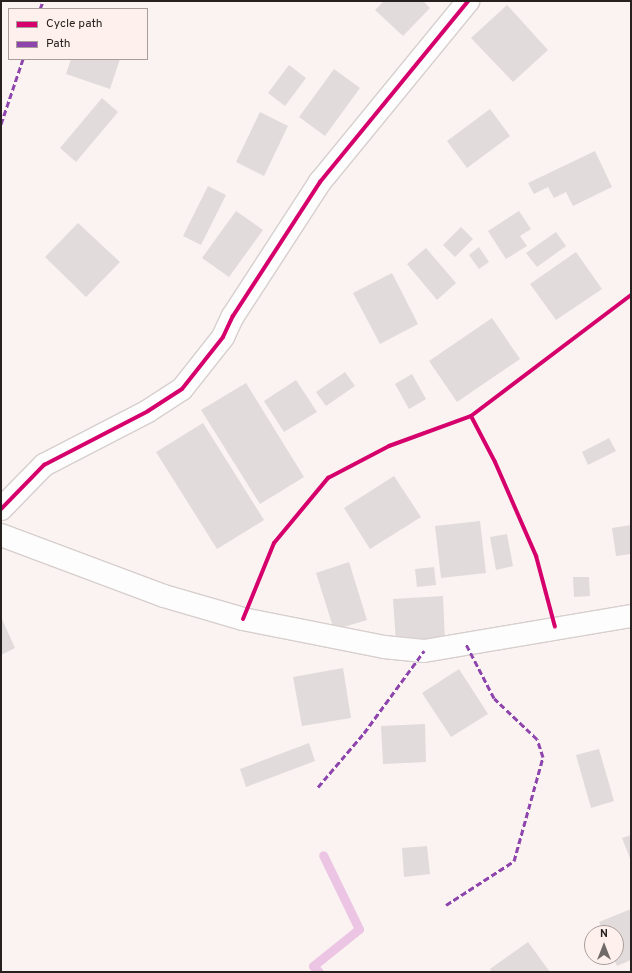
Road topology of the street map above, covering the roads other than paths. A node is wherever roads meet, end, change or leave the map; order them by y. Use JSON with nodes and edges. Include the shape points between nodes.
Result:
{"nodes":[{"id":1,"x":468,"y":1,"type":"edge"},
{"id":2,"x":1,"y":509,"type":"edge"},
{"id":3,"x":1,"y":535,"type":"edge"},
{"id":4,"x":631,"y":616,"type":"edge"}],
"edges":[{"from":1,"to":2,"type":"street","via":[[320,182],[233,316],[223,337],[182,389],[128,422],[44,465]]},
{"from":3,"to":4,"type":"street","via":[[164,596],[243,620],[384,647],[424,651]]}]}
